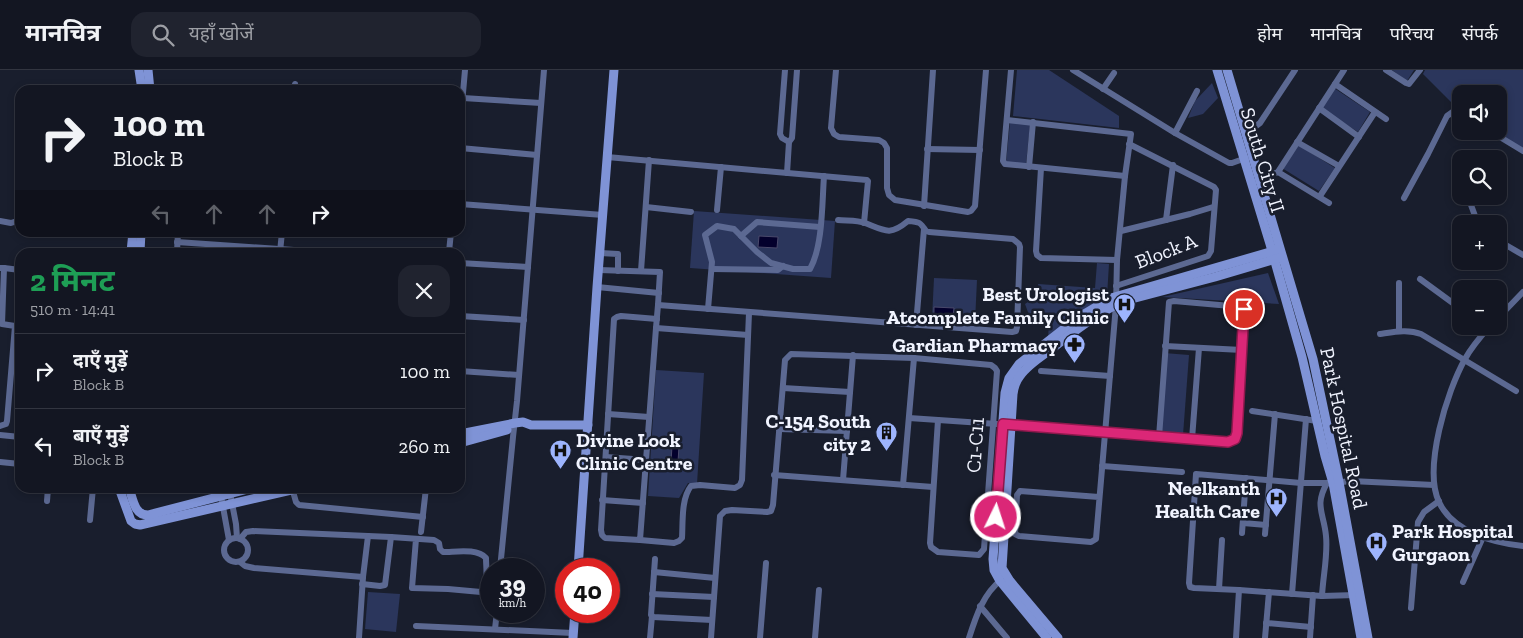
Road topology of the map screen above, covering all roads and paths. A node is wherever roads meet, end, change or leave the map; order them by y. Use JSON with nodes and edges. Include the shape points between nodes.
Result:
{"nodes":[{"id":1,"x":139,"y":70,"type":"edge"},
{"id":2,"x":148,"y":70,"type":"edge"},
{"id":3,"x":465,"y":70,"type":"edge"},
{"id":4,"x":544,"y":70,"type":"edge"},
{"id":5,"x":614,"y":70,"type":"edge"},
{"id":6,"x":785,"y":70,"type":"edge"},
{"id":7,"x":797,"y":70,"type":"edge"},
{"id":8,"x":836,"y":70,"type":"edge"},
{"id":9,"x":933,"y":70,"type":"edge"},
{"id":10,"x":986,"y":70,"type":"edge"},
{"id":11,"x":1012,"y":70,"type":"edge"},
{"id":12,"x":1073,"y":70,"type":"edge"},
{"id":13,"x":1217,"y":70,"type":"edge"},
{"id":14,"x":1227,"y":70,"type":"edge"},
{"id":15,"x":1295,"y":70,"type":"edge"},
{"id":16,"x":1344,"y":70,"type":"edge"},
{"id":17,"x":1386,"y":70,"type":"edge"},
{"id":18,"x":1420,"y":70,"type":"edge"},
{"id":19,"x":1114,"y":73,"type":"dead end"},
{"id":20,"x":1335,"y":84,"type":"junction"},
{"id":21,"x":141,"y":85,"type":"edge"},
{"id":22,"x":150,"y":85,"type":"edge"},
{"id":23,"x":464,"y":85,"type":"edge"},
{"id":24,"x":1103,"y":89,"type":"junction"},
{"id":25,"x":1197,"y":91,"type":"dead end"},
{"id":26,"x":465,"y":98,"type":"edge"},
{"id":27,"x":541,"y":103,"type":"junction"},
{"id":28,"x":1319,"y":108,"type":"junction"},
{"id":29,"x":1375,"y":112,"type":"junction"},
{"id":30,"x":1452,"y":112,"type":"edge"},
{"id":31,"x":1386,"y":119,"type":"dead end"},
{"id":32,"x":1008,"y":120,"type":"junction"},
{"id":33,"x":1033,"y":122,"type":"junction"},
{"id":34,"x":1245,"y":131,"type":"junction"},
{"id":35,"x":1175,"y":133,"type":"junction"},
{"id":36,"x":1359,"y":136,"type":"junction"},
{"id":37,"x":1504,"y":140,"type":"edge"},
{"id":38,"x":789,"y":142,"type":"junction"},
{"id":39,"x":1297,"y":142,"type":"junction"},
{"id":40,"x":1129,"y":144,"type":"junction"},
{"id":41,"x":465,"y":148,"type":"edge"},
{"id":42,"x":927,"y":149,"type":"junction"},
{"id":43,"x":980,"y":150,"type":"junction"},
{"id":44,"x":1523,"y":152,"type":"edge"},
{"id":45,"x":537,"y":155,"type":"junction"},
{"id":46,"x":608,"y":157,"type":"junction"},
{"id":47,"x":1248,"y":157,"type":"junction"},
{"id":48,"x":649,"y":160,"type":"junction"},
{"id":49,"x":1173,"y":165,"type":"junction"},
{"id":50,"x":1029,"y":166,"type":"junction"},
{"id":51,"x":1339,"y":166,"type":"junction"},
{"id":52,"x":721,"y":167,"type":"junction"},
{"id":53,"x":1041,"y":168,"type":"junction"},
{"id":54,"x":1278,"y":172,"type":"junction"},
{"id":55,"x":786,"y":173,"type":"junction"},
{"id":56,"x":824,"y":176,"type":"junction"},
{"id":57,"x":1124,"y":176,"type":"junction"},
{"id":58,"x":1255,"y":182,"type":"junction"},
{"id":59,"x":1320,"y":196,"type":"junction"},
{"id":60,"x":1404,"y":198,"type":"dead end"},
{"id":61,"x":1329,"y":203,"type":"dead end"},
{"id":62,"x":465,"y":204,"type":"edge"},
{"id":63,"x":1470,"y":205,"type":"dead end"},
{"id":64,"x":924,"y":206,"type":"junction"},
{"id":65,"x":646,"y":207,"type":"junction"},
{"id":66,"x":1213,"y":207,"type":"junction"},
{"id":67,"x":533,"y":210,"type":"junction"},
{"id":68,"x":717,"y":210,"type":"dead end"},
{"id":69,"x":692,"y":212,"type":"dead end"},
{"id":70,"x":603,"y":215,"type":"junction"},
{"id":71,"x":1474,"y":215,"type":"edge"},
{"id":72,"x":838,"y":220,"type":"dead end"},
{"id":73,"x":1166,"y":220,"type":"junction"},
{"id":74,"x":0,"y":221,"type":"edge"},
{"id":75,"x":15,"y":222,"type":"edge"},
{"id":76,"x":864,"y":222,"type":"junction"},
{"id":77,"x":820,"y":227,"type":"junction"},
{"id":78,"x":924,"y":229,"type":"junction"},
{"id":79,"x":1121,"y":231,"type":"junction"},
{"id":80,"x":741,"y":236,"type":"junction"},
{"id":81,"x":178,"y":237,"type":"edge"},
{"id":82,"x":177,"y":242,"type":"junction"},
{"id":83,"x":1507,"y":245,"type":"edge"},
{"id":84,"x":177,"y":248,"type":"edge"},
{"id":85,"x":220,"y":248,"type":"edge"},
{"id":86,"x":600,"y":253,"type":"junction"},
{"id":87,"x":1522,"y":253,"type":"edge"},
{"id":88,"x":1277,"y":254,"type":"junction"},
{"id":89,"x":1118,"y":260,"type":"junction"},
{"id":90,"x":465,"y":263,"type":"edge"},
{"id":91,"x":783,"y":266,"type":"junction"},
{"id":92,"x":2,"y":268,"type":"edge"},
{"id":93,"x":528,"y":268,"type":"junction"},
{"id":94,"x":15,"y":269,"type":"edge"},
{"id":95,"x":712,"y":269,"type":"junction"},
{"id":96,"x":599,"y":270,"type":"junction"},
{"id":97,"x":618,"y":271,"type":"junction"},
{"id":98,"x":641,"y":271,"type":"junction"},
{"id":99,"x":1420,"y":280,"type":"dead end"},
{"id":100,"x":1399,"y":283,"type":"dead end"},
{"id":101,"x":1116,"y":286,"type":"junction"},
{"id":102,"x":597,"y":287,"type":"junction"},
{"id":103,"x":1523,"y":292,"type":"edge"},
{"id":104,"x":659,"y":293,"type":"junction"},
{"id":105,"x":1116,"y":301,"type":"junction"},
{"id":106,"x":1452,"y":303,"type":"edge"},
{"id":107,"x":658,"y":305,"type":"junction"},
{"id":108,"x":708,"y":309,"type":"junction"},
{"id":109,"x":1507,"y":309,"type":"edge"},
{"id":110,"x":749,"y":313,"type":"junction"},
{"id":111,"x":465,"y":316,"type":"edge"},
{"id":112,"x":657,"y":319,"type":"junction"},
{"id":113,"x":524,"y":320,"type":"junction"},
{"id":114,"x":916,"y":325,"type":"junction"},
{"id":115,"x":656,"y":328,"type":"junction"},
{"id":116,"x":1399,"y":331,"type":"junction"},
{"id":117,"x":1380,"y":334,"type":"dead end"},
{"id":118,"x":748,"y":335,"type":"junction"},
{"id":119,"x":1482,"y":335,"type":"edge"},
{"id":120,"x":1165,"y":346,"type":"junction"},
{"id":121,"x":1199,"y":348,"type":"junction"},
{"id":122,"x":1242,"y":350,"type":"junction"},
{"id":123,"x":854,"y":355,"type":"junction"},
{"id":124,"x":914,"y":358,"type":"junction"},
{"id":125,"x":1465,"y":359,"type":"junction"},
{"id":126,"x":465,"y":371,"type":"edge"},
{"id":127,"x":1040,"y":371,"type":"dead end"},
{"id":128,"x":519,"y":375,"type":"junction"},
{"id":129,"x":1110,"y":376,"type":"junction"},
{"id":130,"x":783,"y":388,"type":"junction"},
{"id":131,"x":1516,"y":390,"type":"dead end"},
{"id":132,"x":850,"y":392,"type":"junction"},
{"id":133,"x":1252,"y":411,"type":"dead end"},
{"id":134,"x":608,"y":414,"type":"junction"},
{"id":135,"x":1275,"y":414,"type":"junction"},
{"id":136,"x":650,"y":417,"type":"junction"},
{"id":137,"x":909,"y":418,"type":"junction"},
{"id":138,"x":1306,"y":419,"type":"junction"},
{"id":139,"x":938,"y":420,"type":"junction"},
{"id":140,"x":1317,"y":421,"type":"junction"},
{"id":141,"x":1005,"y":424,"type":"junction"},
{"id":142,"x":588,"y":425,"type":"junction"},
{"id":143,"x":0,"y":426,"type":"edge"},
{"id":144,"x":515,"y":426,"type":"junction"},
{"id":145,"x":778,"y":429,"type":"junction"},
{"id":146,"x":847,"y":432,"type":"junction"},
{"id":147,"x":1105,"y":432,"type":"junction"},
{"id":148,"x":465,"y":433,"type":"edge"},
{"id":149,"x":0,"y":435,"type":"edge"},
{"id":150,"x":15,"y":437,"type":"edge"},
{"id":151,"x":1159,"y":437,"type":"junction"},
{"id":152,"x":1192,"y":439,"type":"junction"},
{"id":153,"x":465,"y":441,"type":"edge"},
{"id":154,"x":606,"y":457,"type":"junction"},
{"id":155,"x":646,"y":460,"type":"junction"},
{"id":156,"x":0,"y":462,"type":"edge"},
{"id":157,"x":15,"y":464,"type":"edge"},
{"id":158,"x":1102,"y":466,"type":"junction"},
{"id":159,"x":1182,"y":472,"type":"dead end"},
{"id":160,"x":774,"y":475,"type":"junction"},
{"id":161,"x":1246,"y":478,"type":"junction"},
{"id":162,"x":843,"y":480,"type":"junction"},
{"id":163,"x":1270,"y":480,"type":"junction"},
{"id":164,"x":1301,"y":482,"type":"junction"},
{"id":165,"x":1333,"y":483,"type":"junction"},
{"id":166,"x":903,"y":485,"type":"junction"},
{"id":167,"x":1434,"y":485,"type":"junction"},
{"id":168,"x":933,"y":487,"type":"junction"},
{"id":169,"x":48,"y":493,"type":"edge"},
{"id":170,"x":92,"y":493,"type":"edge"},
{"id":171,"x":121,"y":493,"type":"edge"},
{"id":172,"x":131,"y":493,"type":"edge"},
{"id":173,"x":233,"y":493,"type":"edge"},
{"id":174,"x":274,"y":493,"type":"edge"},
{"id":175,"x":295,"y":493,"type":"edge"},
{"id":176,"x":425,"y":493,"type":"edge"},
{"id":177,"x":225,"y":495,"type":"junction"},
{"id":178,"x":1099,"y":497,"type":"junction"},
{"id":179,"x":602,"y":500,"type":"junction"},
{"id":180,"x":47,"y":501,"type":"dead end"},
{"id":181,"x":1439,"y":502,"type":"junction"},
{"id":182,"x":232,"y":503,"type":"junction"},
{"id":183,"x":643,"y":503,"type":"junction"},
{"id":184,"x":222,"y":506,"type":"junction"},
{"id":185,"x":142,"y":515,"type":"junction"},
{"id":186,"x":422,"y":517,"type":"junction"},
{"id":187,"x":90,"y":520,"type":"dead end"},
{"id":188,"x":131,"y":521,"type":"junction"},
{"id":189,"x":1242,"y":523,"type":"junction"},
{"id":190,"x":1266,"y":525,"type":"junction"},
{"id":191,"x":421,"y":532,"type":"dead end"},
{"id":192,"x":1242,"y":533,"type":"dead end"},
{"id":193,"x":1265,"y":534,"type":"dead end"},
{"id":194,"x":368,"y":536,"type":"junction"},
{"id":195,"x":391,"y":537,"type":"junction"},
{"id":196,"x":239,"y":538,"type":"junction"},
{"id":197,"x":416,"y":538,"type":"junction"},
{"id":198,"x":1483,"y":538,"type":"junction"},
{"id":199,"x":229,"y":540,"type":"junction"},
{"id":200,"x":640,"y":540,"type":"junction"},
{"id":201,"x":1222,"y":540,"type":"dead end"},
{"id":202,"x":1523,"y":546,"type":"edge"},
{"id":203,"x":501,"y":558,"type":"edge"},
{"id":204,"x":579,"y":558,"type":"edge"},
{"id":205,"x":655,"y":559,"type":"dead end"},
{"id":206,"x":240,"y":562,"type":"junction"},
{"id":207,"x":766,"y":563,"type":"dead end"},
{"id":208,"x":654,"y":572,"type":"junction"},
{"id":209,"x":363,"y":577,"type":"junction"},
{"id":210,"x":715,"y":578,"type":"junction"},
{"id":211,"x":1003,"y":579,"type":"junction"},
{"id":212,"x":1463,"y":582,"type":"dead end"},
{"id":213,"x":362,"y":584,"type":"junction"},
{"id":214,"x":1219,"y":589,"type":"junction"},
{"id":215,"x":819,"y":590,"type":"dead end"},
{"id":216,"x":1239,"y":590,"type":"junction"},
{"id":217,"x":1269,"y":592,"type":"junction"},
{"id":218,"x":652,"y":594,"type":"junction"},
{"id":219,"x":1292,"y":594,"type":"junction"},
{"id":220,"x":1313,"y":595,"type":"junction"},
{"id":221,"x":1356,"y":595,"type":"junction"},
{"id":222,"x":1322,"y":596,"type":"junction"},
{"id":223,"x":714,"y":597,"type":"junction"},
{"id":224,"x":980,"y":606,"type":"junction"},
{"id":225,"x":1411,"y":608,"type":"dead end"},
{"id":226,"x":652,"y":616,"type":"junction"},
{"id":227,"x":712,"y":620,"type":"junction"},
{"id":228,"x":496,"y":623,"type":"edge"},
{"id":229,"x":1266,"y":623,"type":"junction"},
{"id":230,"x":416,"y":626,"type":"dead end"},
{"id":231,"x":1311,"y":627,"type":"junction"},
{"id":232,"x":495,"y":629,"type":"junction"},
{"id":233,"x":573,"y":635,"type":"edge"},
{"id":234,"x":359,"y":638,"type":"edge"},
{"id":235,"x":650,"y":638,"type":"edge"},
{"id":236,"x":710,"y":638,"type":"edge"},
{"id":237,"x":760,"y":638,"type":"edge"},
{"id":238,"x":814,"y":638,"type":"edge"},
{"id":239,"x":968,"y":638,"type":"edge"},
{"id":240,"x":1007,"y":638,"type":"edge"},
{"id":241,"x":1047,"y":638,"type":"edge"},
{"id":242,"x":1058,"y":638,"type":"edge"},
{"id":243,"x":1236,"y":638,"type":"edge"},
{"id":244,"x":1265,"y":638,"type":"edge"},
{"id":245,"x":1310,"y":638,"type":"edge"},
{"id":246,"x":1361,"y":638,"type":"edge"},
{"id":247,"x":1368,"y":638,"type":"edge"}],
"edges":[{"from":1,"to":21,"type":"street"},
{"from":2,"to":22,"type":"street"},
{"from":3,"to":23,"type":"street"},
{"from":4,"to":27,"type":"street"},
{"from":5,"to":46,"type":"street"},
{"from":6,"to":38,"type":"street","via":[[780,134]]},
{"from":7,"to":38,"type":"street","via":[[792,138]]},
{"from":8,"to":64,"type":"street","via":[[831,128],[834,134],[884,143],[887,148],[889,195],[895,200]]},
{"from":9,"to":42,"type":"street"},
{"from":10,"to":43,"type":"street"},
{"from":11,"to":32,"type":"street"},
{"from":12,"to":24,"type":"street"},
{"from":13,"to":47,"type":"street","name":"South City II"},
{"from":14,"to":34,"type":"street","name":"South City II"},
{"from":15,"to":34,"type":"street","via":[[1260,123]]},
{"from":16,"to":20,"type":"street"},
{"from":17,"to":18,"type":"street","via":[[1409,84]]},
{"from":19,"to":24,"type":"street"},
{"from":20,"to":28,"type":"street"},
{"from":20,"to":29,"type":"street"},
{"from":24,"to":35,"type":"street"},
{"from":25,"to":35,"type":"street"},
{"from":26,"to":27,"type":"street"},
{"from":27,"to":45,"type":"street"},
{"from":28,"to":36,"type":"street"},
{"from":28,"to":39,"type":"street"},
{"from":29,"to":31,"type":"street"},
{"from":29,"to":36,"type":"street"},
{"from":30,"to":60,"type":"street","via":[[1447,116]]},
{"from":32,"to":33,"type":"street","name":"Block A"},
{"from":32,"to":50,"type":"street","via":[[1004,163]]},
{"from":33,"to":40,"type":"street","name":"Block A","via":[[1131,134]]},
{"from":33,"to":50,"type":"street"},
{"from":34,"to":47,"type":"street","name":"South City II"},
{"from":35,"to":47,"type":"street","via":[[1232,164]]},
{"from":36,"to":51,"type":"street"},
{"from":37,"to":44,"type":"street"},
{"from":38,"to":55,"type":"street"},
{"from":39,"to":51,"type":"street"},
{"from":39,"to":54,"type":"street"},
{"from":40,"to":49,"type":"street","name":"Block A"},
{"from":40,"to":57,"type":"street","name":"Block A"},
{"from":41,"to":45,"type":"street"},
{"from":42,"to":43,"type":"street"},
{"from":42,"to":64,"type":"street"},
{"from":43,"to":64,"type":"street","via":[[975,206],[971,212]]},
{"from":45,"to":67,"type":"street"},
{"from":46,"to":48,"type":"street"},
{"from":46,"to":70,"type":"street"},
{"from":47,"to":58,"type":"street","name":"South City II"},
{"from":48,"to":52,"type":"street"},
{"from":48,"to":65,"type":"street"},
{"from":49,"to":66,"type":"street","name":"Block A","via":[[1214,187]]},
{"from":49,"to":73,"type":"street","name":"Block A"},
{"from":50,"to":53,"type":"street"},
{"from":51,"to":59,"type":"street"},
{"from":52,"to":55,"type":"street"},
{"from":52,"to":68,"type":"street"},
{"from":53,"to":57,"type":"street"},
{"from":53,"to":89,"type":"street","name":"Block A","via":[[1037,255],[1041,258]]},
{"from":54,"to":58,"type":"street"},
{"from":54,"to":59,"type":"street"},
{"from":55,"to":56,"type":"street"},
{"from":56,"to":76,"type":"street","via":[[868,180]]},
{"from":56,"to":77,"type":"street"},
{"from":57,"to":79,"type":"street","name":"Block A"},
{"from":58,"to":88,"type":"street","name":"South City II"},
{"from":59,"to":61,"type":"street"},
{"from":62,"to":67,"type":"street"},
{"from":63,"to":71,"type":"street"},
{"from":65,"to":69,"type":"street"},
{"from":65,"to":98,"type":"street"},
{"from":66,"to":73,"type":"street","name":"Block A"},
{"from":66,"to":101,"type":"street","name":"Block A","via":[[1208,256]]},
{"from":67,"to":70,"type":"street"},
{"from":67,"to":93,"type":"street"},
{"from":70,"to":86,"type":"street"},
{"from":72,"to":76,"type":"street"},
{"from":73,"to":79,"type":"street","name":"Block A"},
{"from":74,"to":75,"type":"street"},
{"from":76,"to":78,"type":"street","via":[[890,231],[897,230],[908,221],[922,224]]},
{"from":77,"to":80,"type":"street","via":[[757,222]]},
{"from":77,"to":91,"type":"street","via":[[815,259],[810,269]]},
{"from":78,"to":114,"type":"street"},
{"from":78,"to":114,"type":"street","via":[[1009,238],[1019,244],[1017,327],[1012,332]]},
{"from":79,"to":89,"type":"street","name":"Block A"},
{"from":80,"to":91,"type":"street","via":[[771,263]]},
{"from":80,"to":95,"type":"street","via":[[734,229],[717,226],[704,235]]},
{"from":81,"to":82,"type":"street"},
{"from":82,"to":84,"type":"street"},
{"from":82,"to":85,"type":"street"},
{"from":83,"to":87,"type":"street"},
{"from":86,"to":96,"type":"street"},
{"from":86,"to":97,"type":"street","via":[[618,254]]},
{"from":88,"to":105,"type":"street","via":[[1215,277]]},
{"from":88,"to":140,"type":"street","name":"Park Hospital Road"},
{"from":88,"to":165,"type":"street","name":"Park Hospital Road","via":[[1312,359]]},
{"from":89,"to":101,"type":"street","name":"Block A"},
{"from":90,"to":93,"type":"street"},
{"from":91,"to":95,"type":"street","via":[[778,270]]},
{"from":92,"to":94,"type":"street"},
{"from":92,"to":143,"type":"street","via":[[2,324],[15,326],[7,421]]},
{"from":93,"to":113,"type":"street"},
{"from":95,"to":108,"type":"street"},
{"from":96,"to":97,"type":"street"},
{"from":96,"to":102,"type":"street"},
{"from":97,"to":98,"type":"street"},
{"from":98,"to":104,"type":"street","via":[[660,272]]},
{"from":99,"to":106,"type":"street"},
{"from":100,"to":116,"type":"street"},
{"from":101,"to":105,"type":"street"},
{"from":102,"to":104,"type":"street"},
{"from":102,"to":142,"type":"street"},
{"from":103,"to":109,"type":"street"},
{"from":104,"to":107,"type":"street"},
{"from":105,"to":129,"type":"street"},
{"from":105,"to":141,"type":"street","via":[[1020,376]]},
{"from":107,"to":108,"type":"street"},
{"from":107,"to":112,"type":"street"},
{"from":108,"to":110,"type":"street"},
{"from":110,"to":114,"type":"street"},
{"from":110,"to":118,"type":"street"},
{"from":111,"to":113,"type":"street"},
{"from":112,"to":115,"type":"street"},
{"from":112,"to":134,"type":"street","via":[[621,316],[614,319]]},
{"from":113,"to":128,"type":"street"},
{"from":115,"to":118,"type":"street"},
{"from":115,"to":136,"type":"street"},
{"from":116,"to":117,"type":"street"},
{"from":116,"to":125,"type":"street","via":[[1421,334]]},
{"from":118,"to":200,"type":"street","via":[[740,485],[735,488],[691,486],[685,499],[682,538],[674,543]]},
{"from":119,"to":125,"type":"street"},
{"from":120,"to":121,"type":"street"},
{"from":120,"to":122,"type":"street","via":[[1168,305],[1174,301],[1242,306],[1245,311]]},
{"from":120,"to":151,"type":"street"},
{"from":121,"to":122,"type":"street"},
{"from":121,"to":152,"type":"street"},
{"from":122,"to":152,"type":"street","via":[[1235,439],[1228,442]]},
{"from":123,"to":124,"type":"street"},
{"from":123,"to":130,"type":"street","via":[[791,354],[785,360]]},
{"from":123,"to":132,"type":"street"},
{"from":124,"to":137,"type":"street"},
{"from":124,"to":141,"type":"street","name":"C1-C11","via":[[991,365],[997,372]]},
{"from":125,"to":131,"type":"street"},
{"from":125,"to":167,"type":"street","via":[[1447,400],[1440,426]]},
{"from":126,"to":128,"type":"street"},
{"from":127,"to":129,"type":"street"},
{"from":128,"to":144,"type":"street"},
{"from":129,"to":147,"type":"street"},
{"from":130,"to":132,"type":"street"},
{"from":130,"to":145,"type":"street"},
{"from":132,"to":146,"type":"street"},
{"from":133,"to":135,"type":"street"},
{"from":134,"to":136,"type":"street"},
{"from":134,"to":154,"type":"street"},
{"from":135,"to":138,"type":"street"},
{"from":135,"to":163,"type":"street"},
{"from":136,"to":155,"type":"street"},
{"from":137,"to":139,"type":"street"},
{"from":137,"to":166,"type":"street"},
{"from":138,"to":140,"type":"street"},
{"from":138,"to":164,"type":"street"},
{"from":139,"to":141,"type":"street"},
{"from":139,"to":168,"type":"street"},
{"from":140,"to":165,"type":"street","name":"Park Hospital Road"},
{"from":141,"to":147,"type":"street"},
{"from":141,"to":168,"type":"street","name":"C1-C11","via":[[982,553],[975,556],[938,552],[931,547]]},
{"from":141,"to":211,"type":"street","via":[[993,564],[996,575]]},
{"from":142,"to":144,"type":"street"},
{"from":142,"to":204,"type":"street"},
{"from":144,"to":148,"type":"street"},
{"from":144,"to":153,"type":"street"},
{"from":144,"to":203,"type":"street"},
{"from":145,"to":146,"type":"street"},
{"from":145,"to":160,"type":"street"},
{"from":146,"to":162,"type":"street"},
{"from":147,"to":151,"type":"street"},
{"from":147,"to":158,"type":"street"},
{"from":149,"to":150,"type":"street"},
{"from":151,"to":152,"type":"street"},
{"from":154,"to":155,"type":"street"},
{"from":154,"to":179,"type":"street"},
{"from":155,"to":183,"type":"street"},
{"from":156,"to":157,"type":"street"},
{"from":158,"to":159,"type":"street"},
{"from":158,"to":178,"type":"street"},
{"from":160,"to":162,"type":"street"},
{"from":160,"to":210,"type":"street","via":[[770,511],[732,510],[720,516]]},
{"from":161,"to":163,"type":"street"},
{"from":161,"to":189,"type":"street"},
{"from":161,"to":214,"type":"street","via":[[1196,474],[1189,583],[1194,588]]},
{"from":162,"to":166,"type":"street"},
{"from":163,"to":164,"type":"street"},
{"from":163,"to":190,"type":"street"},
{"from":164,"to":165,"type":"street"},
{"from":164,"to":219,"type":"street"},
{"from":165,"to":167,"type":"street"},
{"from":165,"to":221,"type":"street","name":"Park Hospital Road"},
{"from":165,"to":222,"type":"street","via":[[1321,493],[1320,498],[1326,536]]},
{"from":166,"to":168,"type":"street"},
{"from":167,"to":181,"type":"street"},
{"from":169,"to":180,"type":"street"},
{"from":170,"to":187,"type":"street"},
{"from":171,"to":188,"type":"street"},
{"from":172,"to":185,"type":"street","via":[[137,511]]},
{"from":173,"to":177,"type":"street"},
{"from":174,"to":182,"type":"street"},
{"from":175,"to":186,"type":"street","via":[[299,505]]},
{"from":176,"to":186,"type":"street"},
{"from":177,"to":182,"type":"street"},
{"from":177,"to":184,"type":"street"},
{"from":177,"to":185,"type":"street"},
{"from":178,"to":178,"type":"street","via":[[1093,542],[1016,534],[1017,495],[1020,491]]},
{"from":179,"to":183,"type":"street"},
{"from":179,"to":200,"type":"street","via":[[602,535],[605,538]]},
{"from":181,"to":198,"type":"street","via":[[1452,519]]},
{"from":181,"to":225,"type":"street","via":[[1424,512],[1418,522]]},
{"from":182,"to":184,"type":"street"},
{"from":182,"to":196,"type":"street"},
{"from":183,"to":200,"type":"street"},
{"from":184,"to":188,"type":"street","via":[[140,525]]},
{"from":184,"to":199,"type":"street"},
{"from":185,"to":188,"type":"street"},
{"from":186,"to":191,"type":"street"},
{"from":189,"to":190,"type":"street"},
{"from":189,"to":192,"type":"street"},
{"from":190,"to":193,"type":"street"},
{"from":194,"to":195,"type":"street"},
{"from":194,"to":196,"type":"street","via":[[253,531]]},
{"from":194,"to":209,"type":"street"},
{"from":195,"to":197,"type":"street"},
{"from":195,"to":213,"type":"street","via":[[385,585]]},
{"from":196,"to":199,"type":"street"},
{"from":196,"to":206,"type":"street","via":[[248,550]]},
{"from":197,"to":197,"type":"street","via":[[437,540],[444,552],[484,556],[484,591],[412,588]]},
{"from":198,"to":202,"type":"street"},
{"from":198,"to":212,"type":"street"},
{"from":199,"to":206,"type":"street","via":[[223,548],[225,556],[231,562]]},
{"from":201,"to":214,"type":"street"},
{"from":205,"to":208,"type":"street"},
{"from":206,"to":209,"type":"street","via":[[254,568]]},
{"from":207,"to":237,"type":"street"},
{"from":208,"to":210,"type":"street"},
{"from":208,"to":218,"type":"street"},
{"from":209,"to":213,"type":"street"},
{"from":210,"to":223,"type":"street"},
{"from":211,"to":224,"type":"street"},
{"from":211,"to":241,"type":"street"},
{"from":211,"to":242,"type":"street"},
{"from":213,"to":234,"type":"street"},
{"from":214,"to":216,"type":"street"},
{"from":215,"to":238,"type":"street"},
{"from":216,"to":217,"type":"street"},
{"from":216,"to":243,"type":"street"},
{"from":217,"to":219,"type":"street"},
{"from":217,"to":229,"type":"street"},
{"from":218,"to":223,"type":"street"},
{"from":218,"to":226,"type":"street"},
{"from":219,"to":220,"type":"street"},
{"from":220,"to":222,"type":"street"},
{"from":220,"to":231,"type":"street"},
{"from":221,"to":222,"type":"street"},
{"from":221,"to":246,"type":"street","name":"Park Hospital Road"},
{"from":221,"to":247,"type":"street","name":"Park Hospital Road"},
{"from":223,"to":227,"type":"street"},
{"from":224,"to":239,"type":"street"},
{"from":224,"to":240,"type":"street"},
{"from":226,"to":227,"type":"street"},
{"from":226,"to":235,"type":"street"},
{"from":227,"to":236,"type":"street"},
{"from":228,"to":232,"type":"street"},
{"from":229,"to":231,"type":"street"},
{"from":229,"to":244,"type":"street"},
{"from":230,"to":232,"type":"street"},
{"from":231,"to":245,"type":"street"},
{"from":232,"to":233,"type":"street"}]}
